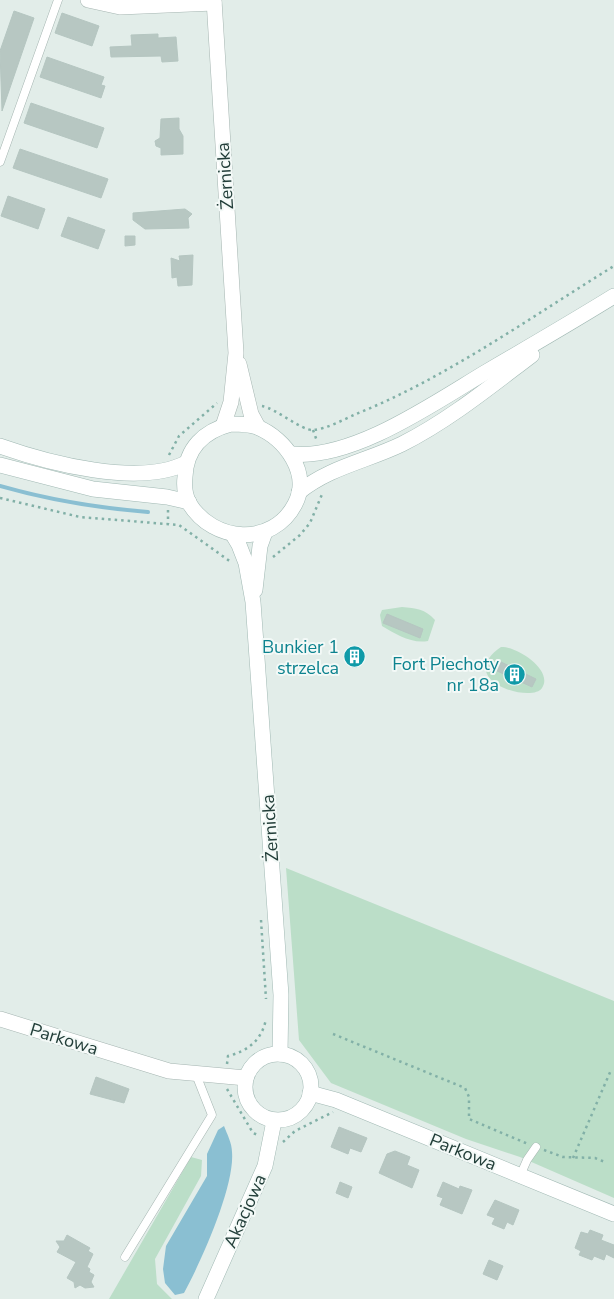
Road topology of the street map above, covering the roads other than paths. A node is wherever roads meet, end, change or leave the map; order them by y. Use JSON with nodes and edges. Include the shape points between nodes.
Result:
{"nodes":[{"id":1,"x":58,"y":0,"type":"edge"},
{"id":2,"x":88,"y":0,"type":"edge"},
{"id":3,"x":214,"y":1,"type":"edge"},
{"id":4,"x":0,"y":162,"type":"edge"},
{"id":5,"x":614,"y":296,"type":"edge"},
{"id":6,"x":587,"y":313,"type":"junction"},
{"id":7,"x":236,"y":353,"type":"junction"},
{"id":8,"x":223,"y":426,"type":"junction"},
{"id":9,"x":258,"y":427,"type":"junction"},
{"id":10,"x":0,"y":446,"type":"edge"},
{"id":11,"x":292,"y":454,"type":"junction"},
{"id":12,"x":186,"y":463,"type":"junction"},
{"id":13,"x":0,"y":465,"type":"edge"},
{"id":14,"x":299,"y":492,"type":"junction"},
{"id":15,"x":189,"y":502,"type":"junction"},
{"id":16,"x":265,"y":532,"type":"junction"},
{"id":17,"x":233,"y":535,"type":"junction"},
{"id":18,"x":253,"y":602,"type":"junction"},
{"id":19,"x":0,"y":1019,"type":"edge"},
{"id":20,"x":280,"y":1054,"type":"junction"},
{"id":21,"x":195,"y":1072,"type":"junction"},
{"id":22,"x":246,"y":1078,"type":"junction"},
{"id":23,"x":310,"y":1093,"type":"junction"},
{"id":24,"x":274,"y":1120,"type":"junction"},
{"id":25,"x":536,"y":1147,"type":"road end"},
{"id":26,"x":520,"y":1176,"type":"junction"},
{"id":27,"x":614,"y":1214,"type":"edge"},
{"id":28,"x":125,"y":1257,"type":"dead end"},
{"id":29,"x":206,"y":1299,"type":"edge"}],
"edges":[{"from":1,"to":4,"type":"lane"},
{"from":2,"to":3,"type":"street","via":[[120,7]]},
{"from":3,"to":7,"type":"street","name":"Żernicka"},
{"from":5,"to":6,"type":"street"},
{"from":6,"to":11,"type":"street","via":[[398,424],[321,453]]},
{"from":6,"to":14,"type":"street","via":[[474,399],[402,444],[326,473]]},
{"from":7,"to":8,"type":"street","name":"Żernicka","via":[[231,402]]},
{"from":7,"to":9,"type":"street","name":"Żernicka","via":[[247,401]]},
{"from":8,"to":9,"type":"street"},
{"from":8,"to":12,"type":"street","via":[[196,444]]},
{"from":9,"to":11,"type":"street"},
{"from":10,"to":12,"type":"street","via":[[51,462],[127,473],[167,470]]},
{"from":11,"to":14,"type":"street","via":[[300,478]]},
{"from":12,"to":15,"type":"street","via":[[184,484]]},
{"from":13,"to":15,"type":"street","via":[[93,489]]},
{"from":14,"to":16,"type":"street","via":[[291,512],[277,526]]},
{"from":15,"to":17,"type":"street","via":[[210,524]]},
{"from":16,"to":17,"type":"street"},
{"from":16,"to":18,"type":"street","name":"Żernicka","via":[[260,546]]},
{"from":17,"to":18,"type":"street","name":"Żernicka","via":[[246,563]]},
{"from":18,"to":20,"type":"street","name":"Żernicka","via":[[281,995]]},
{"from":19,"to":21,"type":"street","name":"Parkowa","via":[[142,1064]]},
{"from":20,"to":22,"type":"street","via":[[256,1062]]},
{"from":20,"to":23,"type":"street","via":[[292,1057],[302,1065],[311,1083]]},
{"from":21,"to":22,"type":"street","name":"Parkowa"},
{"from":21,"to":28,"type":"lane","via":[[212,1114]]},
{"from":22,"to":24,"type":"street","via":[[249,1102],[262,1116]]},
{"from":23,"to":24,"type":"street","via":[[300,1111],[288,1119]]},
{"from":23,"to":26,"type":"street","name":"Parkowa","via":[[336,1100]]},
{"from":24,"to":29,"type":"street","name":"Akacjowa","via":[[265,1166]]},
{"from":25,"to":26,"type":"lane"},
{"from":26,"to":27,"type":"street","name":"Parkowa"}]}
